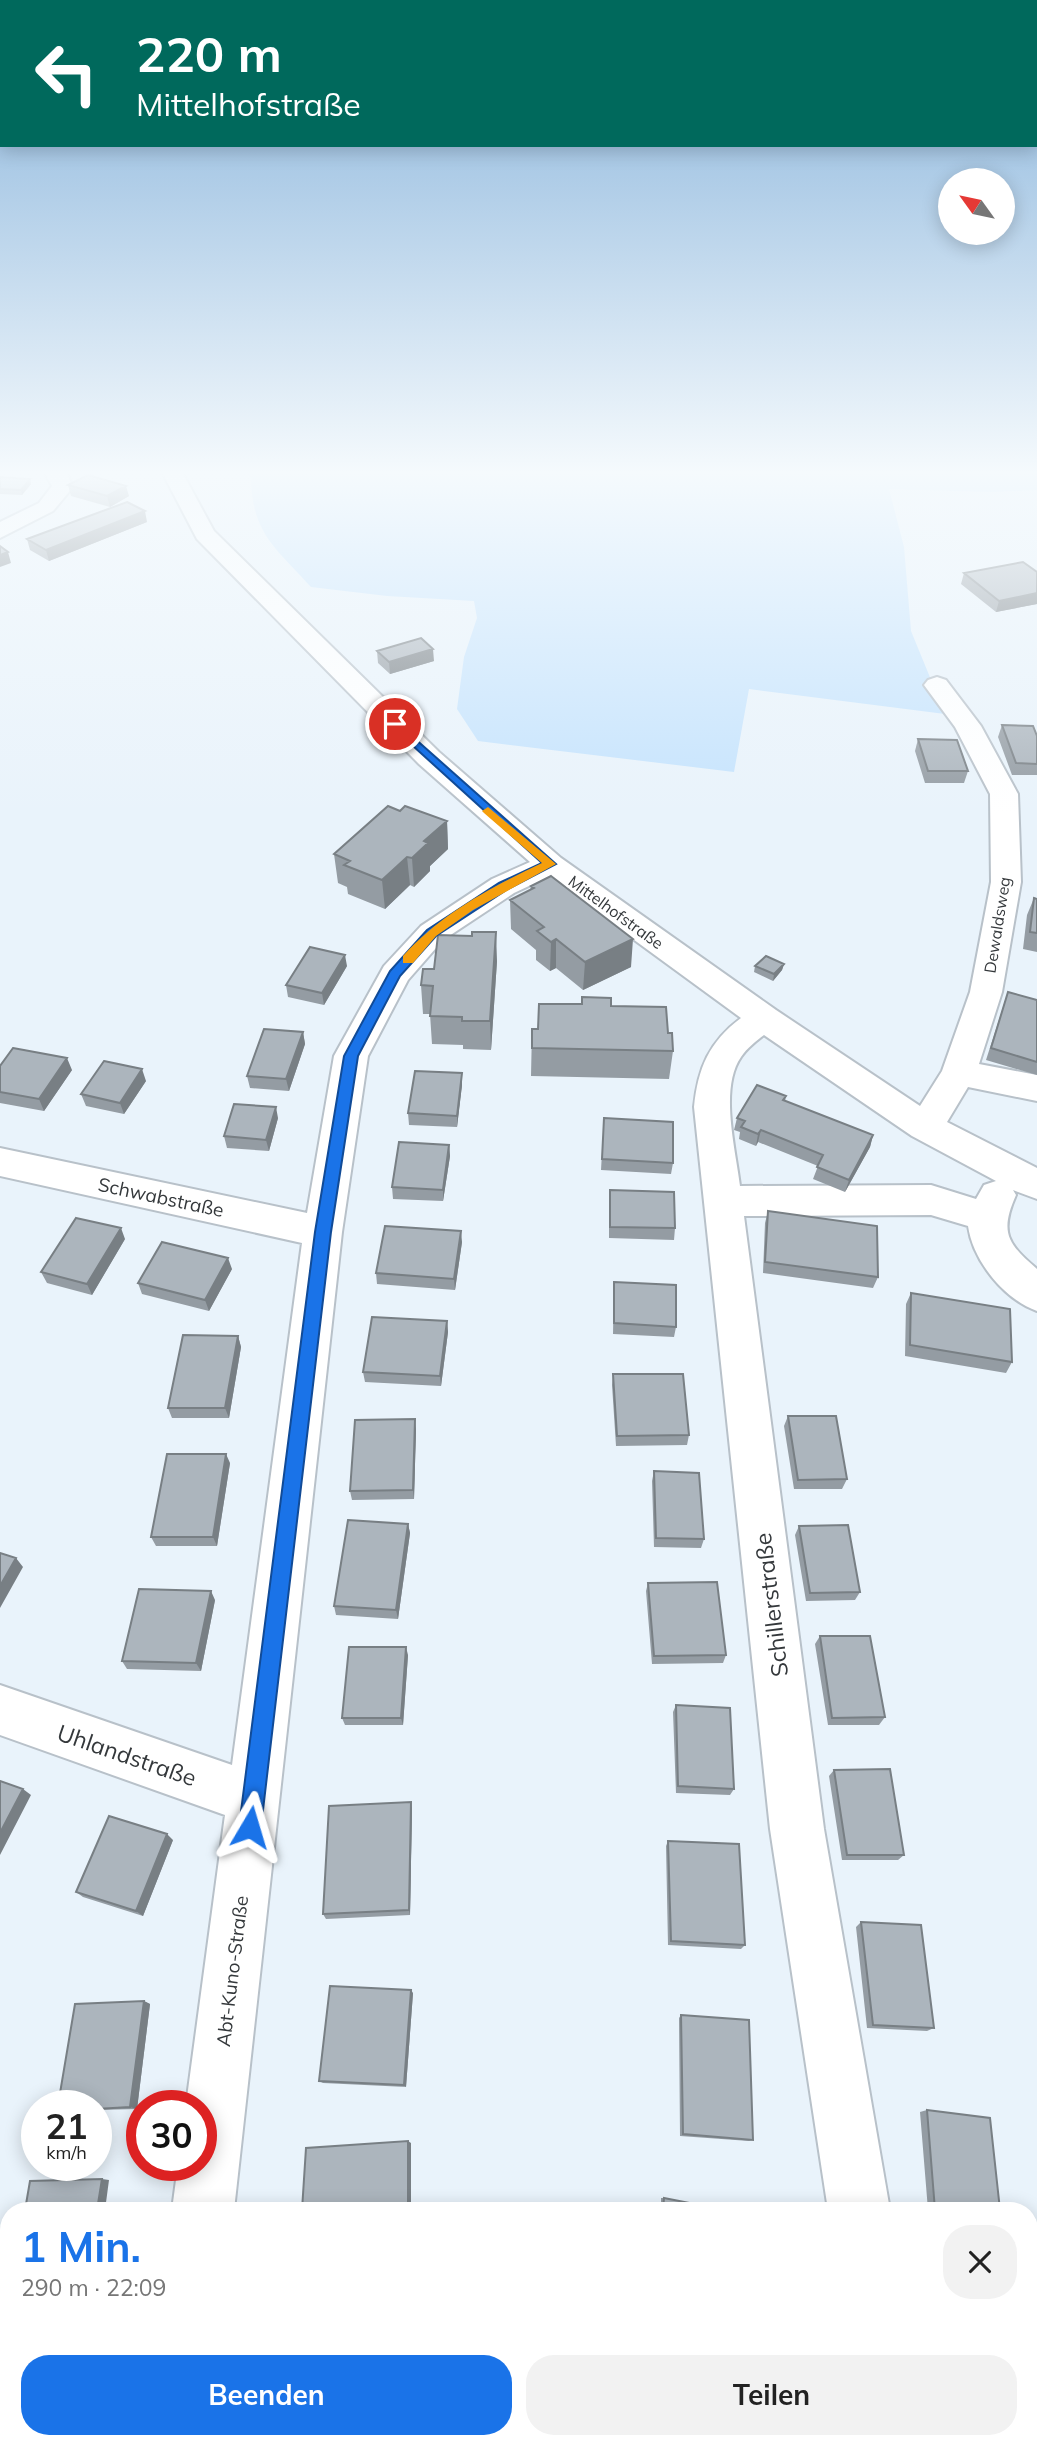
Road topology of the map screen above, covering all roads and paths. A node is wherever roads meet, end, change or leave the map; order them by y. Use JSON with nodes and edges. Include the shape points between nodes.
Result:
{"nodes":[{"id":1,"x":257,"y":586,"type":"edge"},
{"id":2,"x":937,"y":685,"type":"dead end"},
{"id":3,"x":550,"y":864,"type":"junction"},
{"id":4,"x":764,"y":1018,"type":"junction"},
{"id":5,"x":959,"y":1073,"type":"junction"},
{"id":6,"x":1037,"y":1088,"type":"edge"},
{"id":7,"x":925,"y":1127,"type":"junction"},
{"id":8,"x":0,"y":1162,"type":"edge"},
{"id":9,"x":1024,"y":1178,"type":"edge"},
{"id":10,"x":723,"y":1200,"type":"junction"},
{"id":11,"x":986,"y":1217,"type":"junction"},
{"id":12,"x":323,"y":1232,"type":"junction"},
{"id":13,"x":1037,"y":1294,"type":"edge"},
{"id":14,"x":0,"y":1710,"type":"edge"},
{"id":15,"x":253,"y":1799,"type":"junction"},
{"id":16,"x":204,"y":2202,"type":"edge"},
{"id":17,"x":858,"y":2202,"type":"edge"}],
"edges":[{"from":1,"to":3,"type":"street","name":"Mittelhofstraße","via":[[429,758]]},
{"from":2,"to":5,"type":"street","name":"Dewaldsweg","via":[[968,726],[1003,794],[1006,881],[986,992]]},
{"from":3,"to":4,"type":"street","name":"Mittelhofstraße"},
{"from":3,"to":12,"type":"street","name":"Abt-Kuno-Straße","via":[[468,907],[432,933],[395,974],[351,1056]]},
{"from":4,"to":7,"type":"street","name":"Mittelhofstraße"},
{"from":4,"to":10,"type":"street","name":"Schillerstraße","via":[[726,1047],[715,1073],[712,1107]]},
{"from":5,"to":6,"type":"street"},
{"from":5,"to":7,"type":"street","name":"Dewaldsweg"},
{"from":7,"to":9,"type":"street","name":"Mittelhofstraße"},
{"from":8,"to":12,"type":"street","name":"Schwabstraße"},
{"from":9,"to":11,"type":"street"},
{"from":10,"to":11,"type":"street","via":[[930,1200]]},
{"from":10,"to":17,"type":"street","name":"Schillerstraße","via":[[797,1829]]},
{"from":11,"to":13,"type":"street","via":[[985,1234],[1000,1258]]},
{"from":12,"to":15,"type":"street","name":"Abt-Kuno-Straße"},
{"from":14,"to":15,"type":"street","name":"Uhlandstraße"},
{"from":15,"to":16,"type":"street","name":"Abt-Kuno-Straße"}]}
